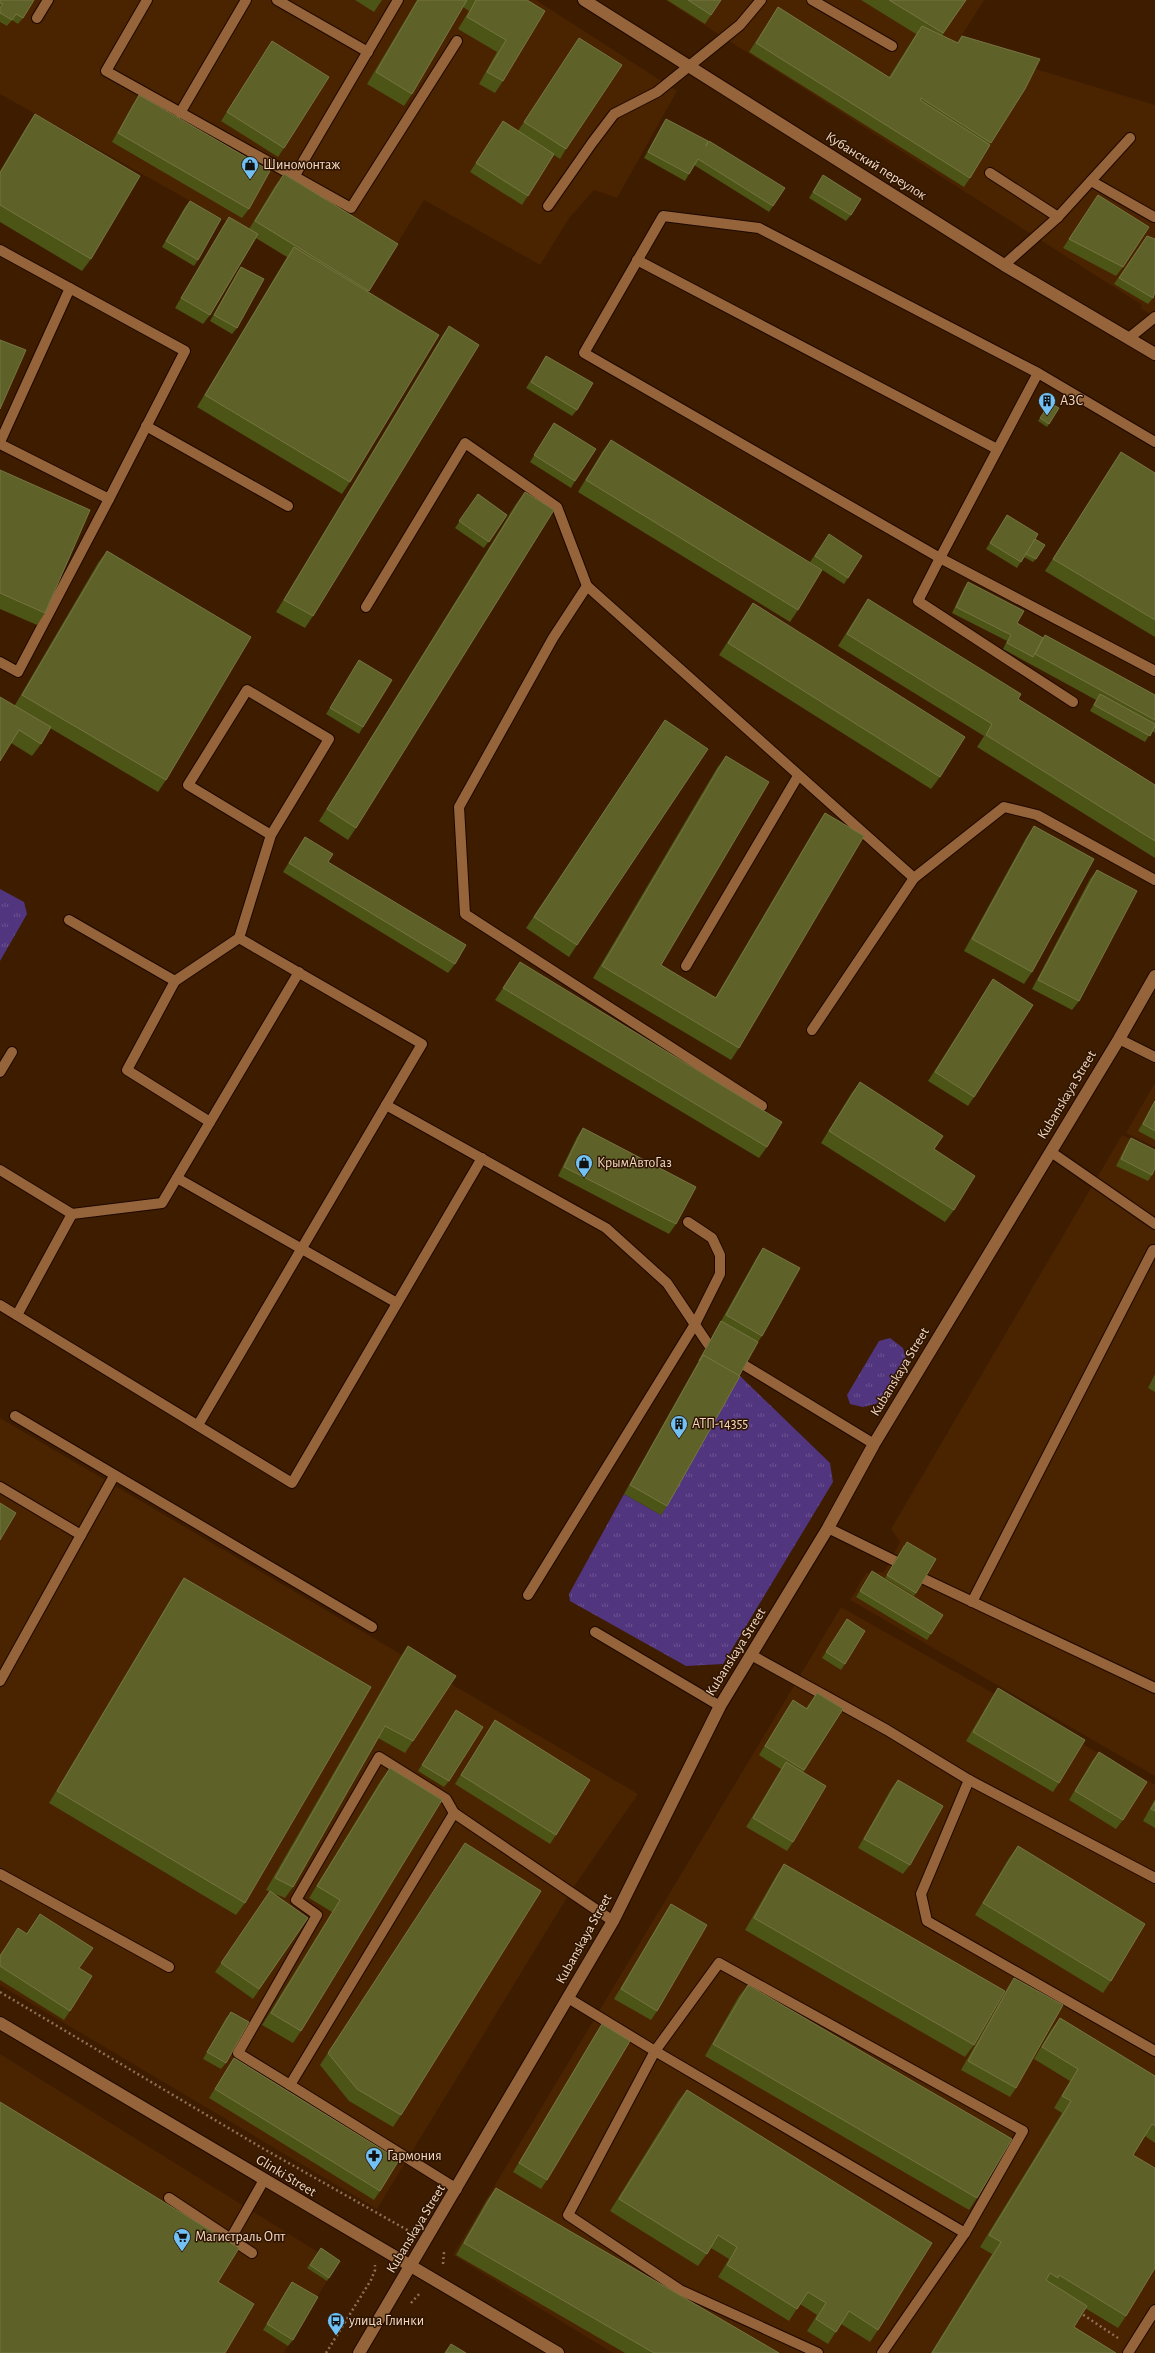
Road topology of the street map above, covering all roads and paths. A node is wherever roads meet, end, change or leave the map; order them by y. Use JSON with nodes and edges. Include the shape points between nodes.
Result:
{"nodes":[{"id":1,"x":48,"y":0,"type":"edge"},
{"id":2,"x":147,"y":0,"type":"edge"},
{"id":3,"x":246,"y":0,"type":"edge"},
{"id":4,"x":277,"y":0,"type":"edge"},
{"id":5,"x":398,"y":0,"type":"edge"},
{"id":6,"x":584,"y":0,"type":"edge"},
{"id":7,"x":761,"y":0,"type":"edge"},
{"id":8,"x":812,"y":0,"type":"edge"},
{"id":9,"x":37,"y":18,"type":"dead end"},
{"id":10,"x":457,"y":41,"type":"edge"},
{"id":11,"x":892,"y":46,"type":"dead end"},
{"id":12,"x":368,"y":52,"type":"junction"},
{"id":13,"x":689,"y":65,"type":"junction"},
{"id":14,"x":180,"y":113,"type":"junction"},
{"id":15,"x":1130,"y":138,"type":"dead end"},
{"id":16,"x":990,"y":173,"type":"dead end"},
{"id":17,"x":294,"y":177,"type":"junction"},
{"id":18,"x":1091,"y":181,"type":"junction"},
{"id":19,"x":548,"y":206,"type":"dead end"},
{"id":20,"x":1058,"y":217,"type":"junction"},
{"id":21,"x":1154,"y":217,"type":"dead end"},
{"id":22,"x":0,"y":250,"type":"edge"},
{"id":23,"x":637,"y":260,"type":"junction"},
{"id":24,"x":1004,"y":264,"type":"junction"},
{"id":25,"x":70,"y":288,"type":"junction"},
{"id":26,"x":1155,"y":317,"type":"edge"},
{"id":27,"x":1129,"y":338,"type":"junction"},
{"id":28,"x":1155,"y":354,"type":"edge"},
{"id":29,"x":1038,"y":373,"type":"junction"},
{"id":30,"x":146,"y":426,"type":"junction"},
{"id":31,"x":1155,"y":442,"type":"edge"},
{"id":32,"x":0,"y":443,"type":"edge"},
{"id":33,"x":997,"y":449,"type":"junction"},
{"id":34,"x":109,"y":499,"type":"junction"},
{"id":35,"x":288,"y":506,"type":"dead end"},
{"id":36,"x":940,"y":558,"type":"junction"},
{"id":37,"x":587,"y":586,"type":"junction"},
{"id":38,"x":366,"y":607,"type":"dead end"},
{"id":39,"x":0,"y":662,"type":"edge"},
{"id":40,"x":1155,"y":672,"type":"edge"},
{"id":41,"x":1073,"y":702,"type":"dead end"},
{"id":42,"x":798,"y":776,"type":"junction"},
{"id":43,"x":271,"y":835,"type":"junction"},
{"id":44,"x":914,"y":878,"type":"junction"},
{"id":45,"x":1155,"y":880,"type":"edge"},
{"id":46,"x":69,"y":920,"type":"dead end"},
{"id":47,"x":239,"y":938,"type":"junction"},
{"id":48,"x":686,"y":966,"type":"dead end"},
{"id":49,"x":299,"y":972,"type":"junction"},
{"id":50,"x":1155,"y":976,"type":"edge"},
{"id":51,"x":175,"y":981,"type":"junction"},
{"id":52,"x":812,"y":1030,"type":"dead end"},
{"id":53,"x":1119,"y":1039,"type":"junction"},
{"id":54,"x":12,"y":1052,"type":"dead end"},
{"id":55,"x":1155,"y":1057,"type":"edge"},
{"id":56,"x":0,"y":1072,"type":"edge"},
{"id":57,"x":386,"y":1105,"type":"junction"},
{"id":58,"x":762,"y":1106,"type":"dead end"},
{"id":59,"x":210,"y":1122,"type":"junction"},
{"id":60,"x":1051,"y":1152,"type":"junction"},
{"id":61,"x":482,"y":1158,"type":"junction"},
{"id":62,"x":0,"y":1170,"type":"edge"},
{"id":63,"x":177,"y":1178,"type":"junction"},
{"id":64,"x":72,"y":1214,"type":"junction"},
{"id":65,"x":688,"y":1222,"type":"edge"},
{"id":66,"x":1155,"y":1224,"type":"edge"},
{"id":67,"x":1155,"y":1250,"type":"edge"},
{"id":68,"x":397,"y":1303,"type":"junction"},
{"id":69,"x":0,"y":1305,"type":"edge"},
{"id":70,"x":17,"y":1315,"type":"junction"},
{"id":71,"x":695,"y":1324,"type":"junction"},
{"id":72,"x":708,"y":1344,"type":"edge"},
{"id":73,"x":744,"y":1365,"type":"edge"},
{"id":74,"x":15,"y":1416,"type":"dead end"},
{"id":75,"x":198,"y":1425,"type":"junction"},
{"id":76,"x":874,"y":1444,"type":"junction"},
{"id":77,"x":114,"y":1476,"type":"junction"},
{"id":78,"x":0,"y":1487,"type":"edge"},
{"id":79,"x":828,"y":1528,"type":"junction"},
{"id":80,"x":81,"y":1535,"type":"junction"},
{"id":81,"x":895,"y":1561,"type":"edge"},
{"id":82,"x":924,"y":1578,"type":"edge"},
{"id":83,"x":528,"y":1595,"type":"dead end"},
{"id":84,"x":972,"y":1602,"type":"junction"},
{"id":85,"x":372,"y":1627,"type":"dead end"},
{"id":86,"x":595,"y":1632,"type":"dead end"},
{"id":87,"x":753,"y":1656,"type":"junction"},
{"id":88,"x":0,"y":1681,"type":"edge"},
{"id":89,"x":1155,"y":1688,"type":"edge"},
{"id":90,"x":720,"y":1706,"type":"junction"},
{"id":91,"x":969,"y":1780,"type":"junction"},
{"id":92,"x":454,"y":1813,"type":"junction"},
{"id":93,"x":0,"y":1874,"type":"edge"},
{"id":94,"x":1155,"y":1878,"type":"edge"},
{"id":95,"x":613,"y":1921,"type":"junction"},
{"id":96,"x":169,"y":1966,"type":"dead end"},
{"id":97,"x":0,"y":1992,"type":"edge"},
{"id":98,"x":568,"y":1998,"type":"junction"},
{"id":99,"x":0,"y":2023,"type":"edge"},
{"id":100,"x":655,"y":2051,"type":"junction"},
{"id":101,"x":1155,"y":2051,"type":"edge"},
{"id":102,"x":290,"y":2084,"type":"junction"},
{"id":103,"x":264,"y":2180,"type":"junction"},
{"id":104,"x":457,"y":2188,"type":"junction"},
{"id":105,"x":169,"y":2198,"type":"dead end"},
{"id":106,"x":409,"y":2231,"type":"dead end"},
{"id":107,"x":965,"y":2233,"type":"junction"},
{"id":108,"x":230,"y":2238,"type":"junction"},
{"id":109,"x":444,"y":2252,"type":"dead end"},
{"id":110,"x":252,"y":2253,"type":"dead end"},
{"id":111,"x":410,"y":2267,"type":"junction"},
{"id":112,"x":448,"y":2268,"type":"dead end"},
{"id":113,"x":371,"y":2280,"type":"dead end"},
{"id":114,"x":1074,"y":2308,"type":"edge"},
{"id":115,"x":1155,"y":2310,"type":"edge"},
{"id":116,"x":1133,"y":2351,"type":"edge"},
{"id":117,"x":326,"y":2353,"type":"edge"},
{"id":118,"x":359,"y":2353,"type":"edge"},
{"id":119,"x":558,"y":2353,"type":"edge"},
{"id":120,"x":818,"y":2353,"type":"edge"},
{"id":121,"x":882,"y":2353,"type":"edge"}],
"edges":[{"from":1,"to":9,"type":"lane"},
{"from":2,"to":14,"type":"lane","via":[[106,71]]},
{"from":3,"to":14,"type":"lane"},
{"from":4,"to":12,"type":"lane"},
{"from":5,"to":12,"type":"lane"},
{"from":6,"to":13,"type":"main road","name":"Кубанский переулок"},
{"from":7,"to":13,"type":"lane","via":[[740,25]]},
{"from":8,"to":11,"type":"lane"},
{"from":10,"to":17,"type":"lane","via":[[350,208]]},
{"from":12,"to":17,"type":"lane"},
{"from":13,"to":19,"type":"lane","via":[[657,92],[614,114]]},
{"from":13,"to":24,"type":"main road","name":"Кубанский переулок"},
{"from":14,"to":17,"type":"lane"},
{"from":15,"to":18,"type":"lane"},
{"from":16,"to":20,"type":"lane"},
{"from":18,"to":20,"type":"lane"},
{"from":18,"to":21,"type":"lane"},
{"from":20,"to":24,"type":"lane"},
{"from":22,"to":25,"type":"lane"},
{"from":23,"to":29,"type":"lane","via":[[663,216],[759,228]]},
{"from":23,"to":33,"type":"lane"},
{"from":23,"to":36,"type":"lane","via":[[584,353]]},
{"from":24,"to":27,"type":"main road","name":"Кубанский переулок"},
{"from":25,"to":30,"type":"lane","via":[[185,351]]},
{"from":25,"to":32,"type":"lane"},
{"from":26,"to":27,"type":"lane"},
{"from":27,"to":28,"type":"main road","name":"Кубанский переулок"},
{"from":29,"to":31,"type":"lane"},
{"from":29,"to":33,"type":"lane"},
{"from":30,"to":34,"type":"lane"},
{"from":30,"to":35,"type":"lane"},
{"from":32,"to":34,"type":"lane"},
{"from":33,"to":36,"type":"lane"},
{"from":34,"to":39,"type":"lane","via":[[18,672]]},
{"from":36,"to":40,"type":"lane"},
{"from":36,"to":41,"type":"lane","via":[[918,601]]},
{"from":37,"to":38,"type":"lane","via":[[557,507],[465,443]]},
{"from":37,"to":42,"type":"lane"},
{"from":37,"to":58,"type":"lane","via":[[553,638],[459,807],[465,914]]},
{"from":42,"to":44,"type":"lane"},
{"from":42,"to":48,"type":"lane"},
{"from":43,"to":43,"type":"lane","via":[[329,739],[247,690],[188,785]]},
{"from":43,"to":47,"type":"lane"},
{"from":44,"to":45,"type":"lane","via":[[1004,808],[1037,814]]},
{"from":44,"to":52,"type":"lane"},
{"from":46,"to":51,"type":"lane"},
{"from":47,"to":49,"type":"lane"},
{"from":47,"to":51,"type":"lane"},
{"from":49,"to":57,"type":"lane","via":[[422,1044]]},
{"from":49,"to":59,"type":"lane"},
{"from":50,"to":53,"type":"main road","name":"Kubanskaya Street"},
{"from":51,"to":59,"type":"lane","via":[[127,1070]]},
{"from":53,"to":55,"type":"lane"},
{"from":53,"to":60,"type":"main road","name":"Kubanskaya Street"},
{"from":54,"to":56,"type":"lane"},
{"from":57,"to":61,"type":"lane"},
{"from":57,"to":75,"type":"lane"},
{"from":59,"to":63,"type":"lane"},
{"from":60,"to":66,"type":"lane"},
{"from":60,"to":76,"type":"main road","name":"Kubanskaya Street"},
{"from":61,"to":68,"type":"lane"},
{"from":61,"to":71,"type":"lane","via":[[606,1228],[667,1283]]},
{"from":62,"to":64,"type":"lane"},
{"from":63,"to":64,"type":"lane","via":[[162,1203]]},
{"from":63,"to":68,"type":"lane"},
{"from":64,"to":70,"type":"lane"},
{"from":65,"to":71,"type":"lane","via":[[712,1238],[720,1255],[720,1274]]},
{"from":67,"to":84,"type":"lane"},
{"from":68,"to":75,"type":"lane","via":[[292,1483]]},
{"from":69,"to":70,"type":"lane"},
{"from":70,"to":75,"type":"lane"},
{"from":71,"to":72,"type":"lane"},
{"from":71,"to":83,"type":"lane"},
{"from":73,"to":76,"type":"lane"},
{"from":74,"to":77,"type":"lane"},
{"from":76,"to":79,"type":"main road","name":"Kubanskaya Street"},
{"from":77,"to":80,"type":"lane"},
{"from":77,"to":85,"type":"lane"},
{"from":78,"to":80,"type":"lane"},
{"from":79,"to":81,"type":"lane"},
{"from":79,"to":87,"type":"main road","name":"Kubanskaya Street"},
{"from":80,"to":88,"type":"lane"},
{"from":82,"to":84,"type":"lane"},
{"from":84,"to":89,"type":"lane"},
{"from":86,"to":90,"type":"lane"},
{"from":87,"to":90,"type":"main road","name":"Kubanskaya Street"},
{"from":87,"to":91,"type":"lane","via":[[887,1730]]},
{"from":90,"to":95,"type":"main road","name":"Kubanskaya Street"},
{"from":91,"to":94,"type":"lane"},
{"from":91,"to":101,"type":"lane","via":[[921,1894],[927,1921]]},
{"from":92,"to":95,"type":"lane"},
{"from":92,"to":102,"type":"lane"},
{"from":92,"to":102,"type":"lane","via":[[446,1799],[379,1758],[296,1900],[317,1915],[238,2053]]},
{"from":93,"to":96,"type":"lane"},
{"from":95,"to":98,"type":"main road","name":"Kubanskaya Street"},
{"from":97,"to":106,"type":"path","via":[[262,2148]]},
{"from":98,"to":100,"type":"lane"},
{"from":98,"to":104,"type":"main road","name":"Kubanskaya Street"},
{"from":99,"to":103,"type":"main road","name":"Glinki Street"},
{"from":100,"to":107,"type":"lane"},
{"from":100,"to":107,"type":"lane","via":[[719,1963],[1023,2132]]},
{"from":100,"to":120,"type":"lane","via":[[568,2215],[680,2290]]},
{"from":102,"to":104,"type":"lane"},
{"from":103,"to":108,"type":"lane"},
{"from":103,"to":111,"type":"main road","name":"Glinki Street"},
{"from":104,"to":111,"type":"main road","name":"Kubanskaya Street"},
{"from":105,"to":108,"type":"lane"},
{"from":107,"to":121,"type":"lane"},
{"from":108,"to":110,"type":"lane"},
{"from":109,"to":112,"type":"path","via":[[442,2259],[444,2266]]},
{"from":111,"to":118,"type":"main road","name":"Kubanskaya Street"},
{"from":111,"to":119,"type":"main road","name":"Glinki Street"},
{"from":113,"to":117,"type":"path"},
{"from":114,"to":116,"type":"path"},
{"from":115,"to":116,"type":"lane"}]}
